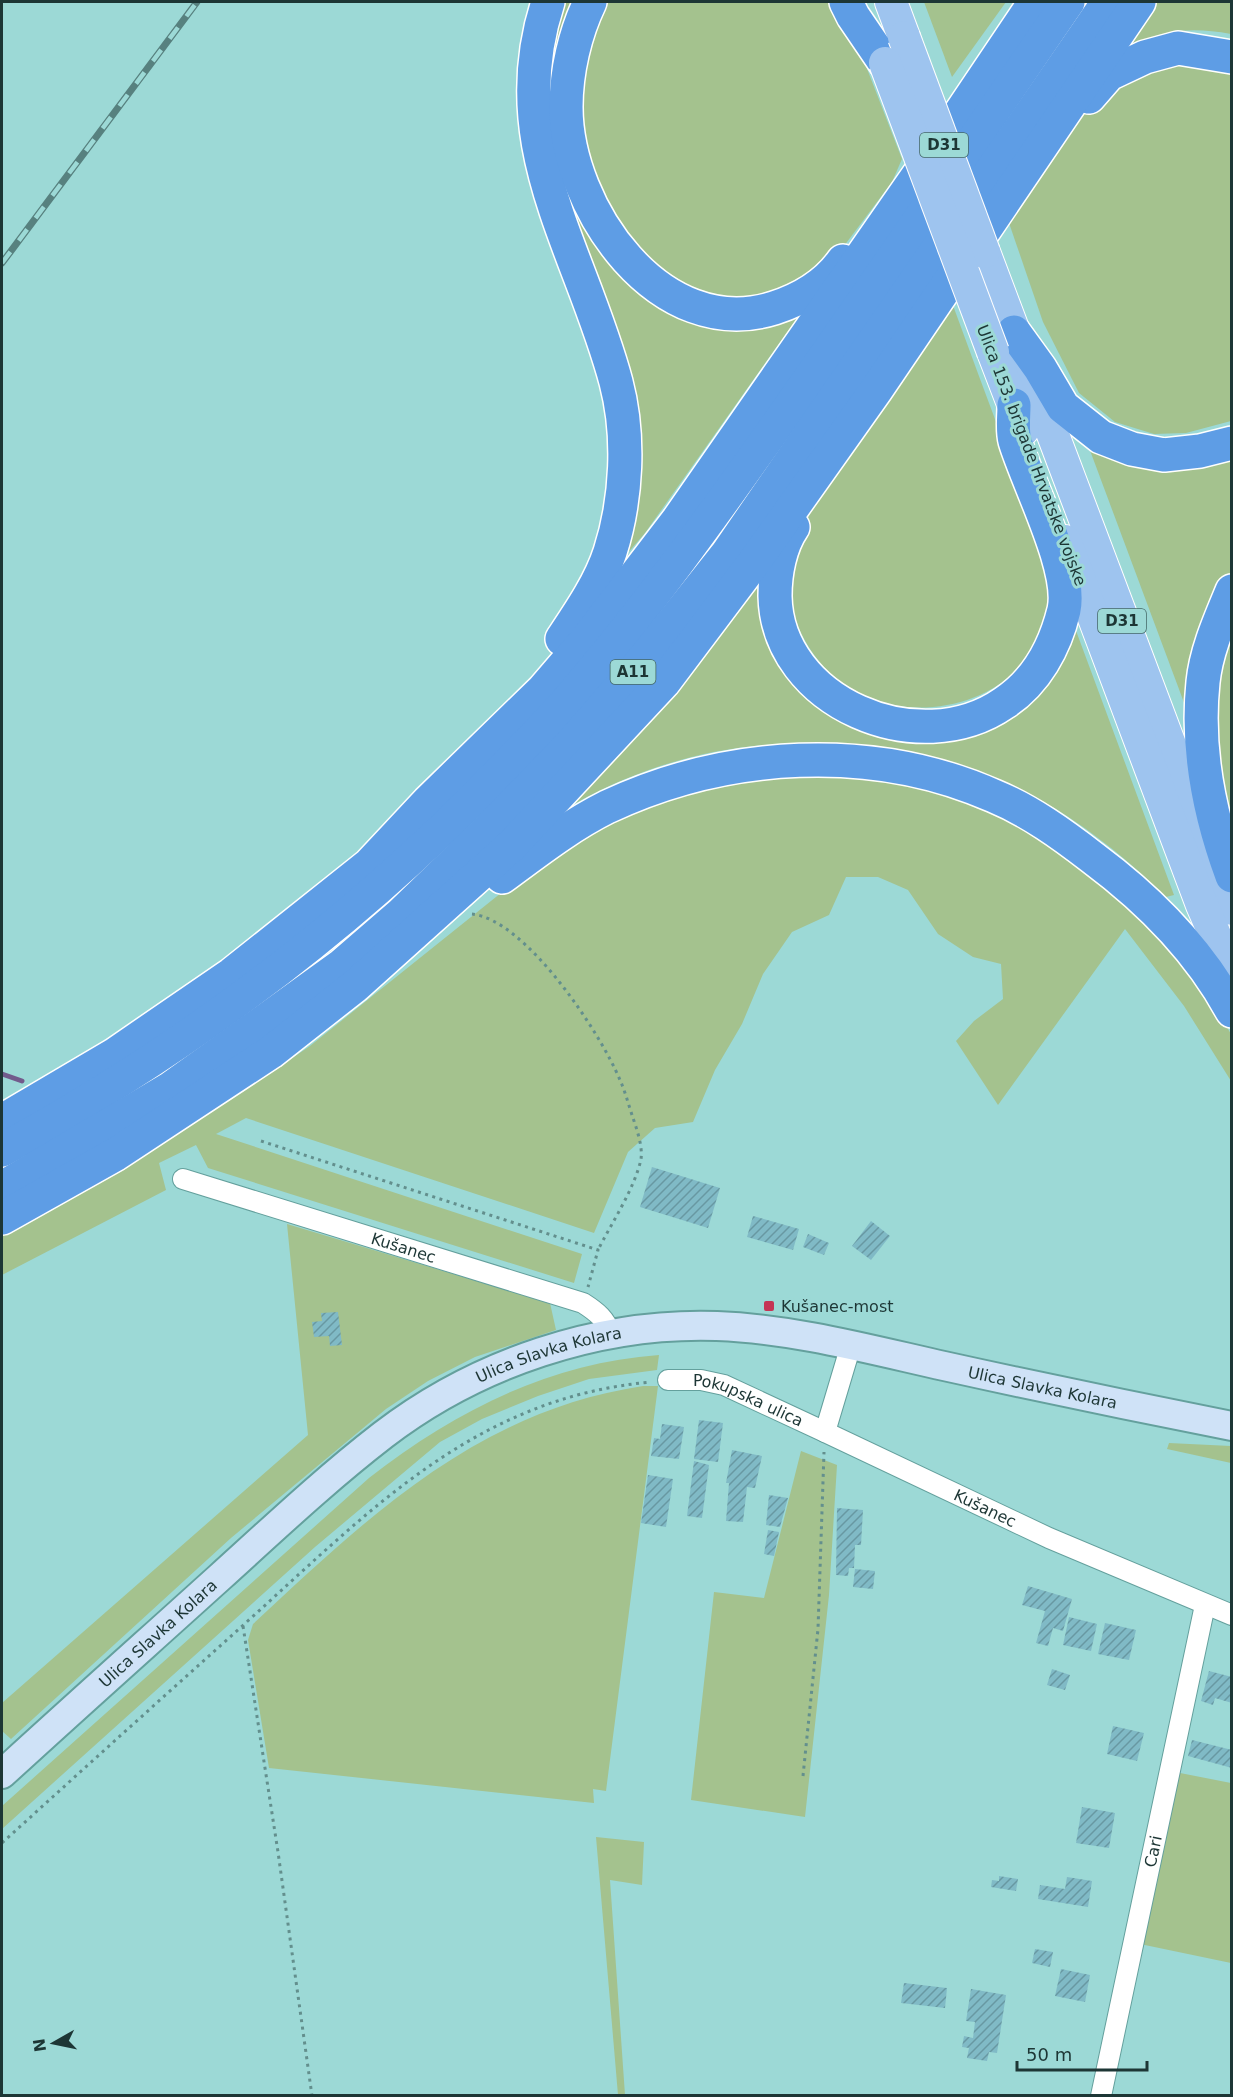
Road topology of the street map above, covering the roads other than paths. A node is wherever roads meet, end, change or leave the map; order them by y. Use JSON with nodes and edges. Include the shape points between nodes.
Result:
{"nodes":[{"id":1,"x":548,"y":2,"type":"edge"},
{"id":2,"x":590,"y":2,"type":"edge"},
{"id":3,"x":846,"y":2,"type":"edge"},
{"id":4,"x":862,"y":2,"type":"edge"},
{"id":5,"x":891,"y":2,"type":"edge"},
{"id":6,"x":1035,"y":2,"type":"edge"},
{"id":7,"x":1068,"y":2,"type":"edge"},
{"id":8,"x":1108,"y":2,"type":"edge"},
{"id":9,"x":1139,"y":2,"type":"edge"},
{"id":10,"x":1020,"y":15,"type":"edge"},
{"id":11,"x":1232,"y":57,"type":"edge"},
{"id":12,"x":885,"y":63,"type":"junction"},
{"id":13,"x":1032,"y":158,"type":"junction"},
{"id":14,"x":924,"y":167,"type":"junction"},
{"id":15,"x":1004,"y":342,"type":"junction"},
{"id":16,"x":876,"y":390,"type":"junction"},
{"id":17,"x":1014,"y":405,"type":"junction"},
{"id":18,"x":1232,"y":443,"type":"edge"},
{"id":19,"x":1232,"y":591,"type":"edge"},
{"id":20,"x":428,"y":802,"type":"junction"},
{"id":21,"x":1232,"y":876,"type":"edge"},
{"id":22,"x":1232,"y":909,"type":"edge"},
{"id":23,"x":1232,"y":974,"type":"edge"},
{"id":24,"x":355,"y":986,"type":"junction"},
{"id":25,"x":1232,"y":1011,"type":"edge"},
{"id":26,"x":2,"y":1121,"type":"edge"},
{"id":27,"x":2,"y":1150,"type":"edge"},
{"id":28,"x":183,"y":1179,"type":"dead end"},
{"id":29,"x":2,"y":1188,"type":"edge"},
{"id":30,"x":2,"y":1218,"type":"edge"},
{"id":31,"x":611,"y":1335,"type":"junction"},
{"id":32,"x":851,"y":1345,"type":"junction"},
{"id":33,"x":668,"y":1380,"type":"road end"},
{"id":34,"x":1232,"y":1426,"type":"edge"},
{"id":35,"x":825,"y":1432,"type":"junction"},
{"id":36,"x":1205,"y":1605,"type":"junction"},
{"id":37,"x":1232,"y":1615,"type":"edge"},
{"id":38,"x":3,"y":1771,"type":"edge"},
{"id":39,"x":1101,"y":2096,"type":"edge"}],
"edges":[{"from":1,"to":20,"type":"highway","via":[[533,81],[536,136],[559,224],[616,384],[624,430],[621,496],[610,553],[586,603],[547,662],[459,756]]},
{"from":2,"to":14,"type":"highway","via":[[579,25],[568,88],[566,107],[573,157],[587,198],[608,236],[636,269],[665,292],[699,308],[729,314],[759,313],[795,302],[831,278],[902,180]]},
{"from":3,"to":12,"type":"highway"},
{"from":4,"to":12,"type":"main road","name":"Ulica 153. brigade Hrvatske vojske","number":"D31"},
{"from":5,"to":15,"type":"main road","name":"Ulica 153. brigade Hrvatske vojske","number":"D31","bridge":true},
{"from":6,"to":10,"type":"highway"},
{"from":7,"to":27,"type":"highway","number":"A11","via":[[699,535],[564,705],[468,804],[326,934],[130,1076]]},
{"from":8,"to":29,"type":"highway","number":"A11","via":[[727,554],[572,743],[400,915],[341,966],[171,1088]]},
{"from":9,"to":13,"type":"highway"},
{"from":10,"to":14,"type":"highway"},
{"from":11,"to":13,"type":"highway","via":[[1178,48],[1145,57],[1109,74],[1053,147]]},
{"from":12,"to":15,"type":"main road","name":"Ulica 153. brigade Hrvatske vojske","number":"D31","bridge":true},
{"from":13,"to":16,"type":"highway"},
{"from":14,"to":20,"type":"highway","via":[[678,520],[586,640],[543,690]]},
{"from":15,"to":17,"type":"main road","name":"Ulica 153. brigade Hrvatske vojske","number":"D31"},
{"from":15,"to":18,"type":"highway","via":[[1040,368],[1063,407],[1101,437],[1132,449],[1164,455]]},
{"from":15,"to":22,"type":"main road","name":"Ulica 153. brigade Hrvatske vojske","number":"D31"},
{"from":16,"to":17,"type":"highway","via":[[871,411],[787,535],[775,578],[775,613],[786,644],[808,679],[838,702],[866,716],[899,725],[932,726],[972,718],[1004,704],[1033,678],[1049,653],[1064,608],[1061,567],[1015,439]]},
{"from":16,"to":24,"type":"highway","via":[[664,682],[511,846]]},
{"from":17,"to":23,"type":"main road","name":"Ulica 153. brigade Hrvatske vojske","number":"D31","via":[[1202,905]]},
{"from":19,"to":21,"type":"highway","via":[[1214,633],[1203,681],[1201,724],[1203,764],[1213,815]]},
{"from":20,"to":26,"type":"highway","via":[[369,864],[232,974],[114,1054]]},
{"from":24,"to":25,"type":"highway","via":[[376,981],[456,912],[561,834],[605,808],[644,791],[733,765],[773,761],[860,762],[910,769],[993,795],[1059,832],[1162,915]]},
{"from":24,"to":30,"type":"highway","via":[[272,1052],[116,1154]]},
{"from":28,"to":31,"type":"street","name":"Kušanec","via":[[583,1303],[598,1312]]},
{"from":31,"to":32,"type":"main road","name":"Ulica Slavka Kolara","via":[[715,1326],[799,1333]]},
{"from":31,"to":38,"type":"main road","name":"Ulica Slavka Kolara","via":[[531,1356],[478,1377],[385,1434]]},
{"from":32,"to":34,"type":"main road","name":"Ulica Slavka Kolara"},
{"from":32,"to":35,"type":"street"},
{"from":33,"to":35,"type":"street","name":"Pokupska ulica","via":[[724,1385]]},
{"from":35,"to":36,"type":"street","name":"Kušanec","via":[[1049,1538]]},
{"from":36,"to":37,"type":"street","name":"Kušanec"},
{"from":36,"to":39,"type":"street","name":"Cari"}]}
